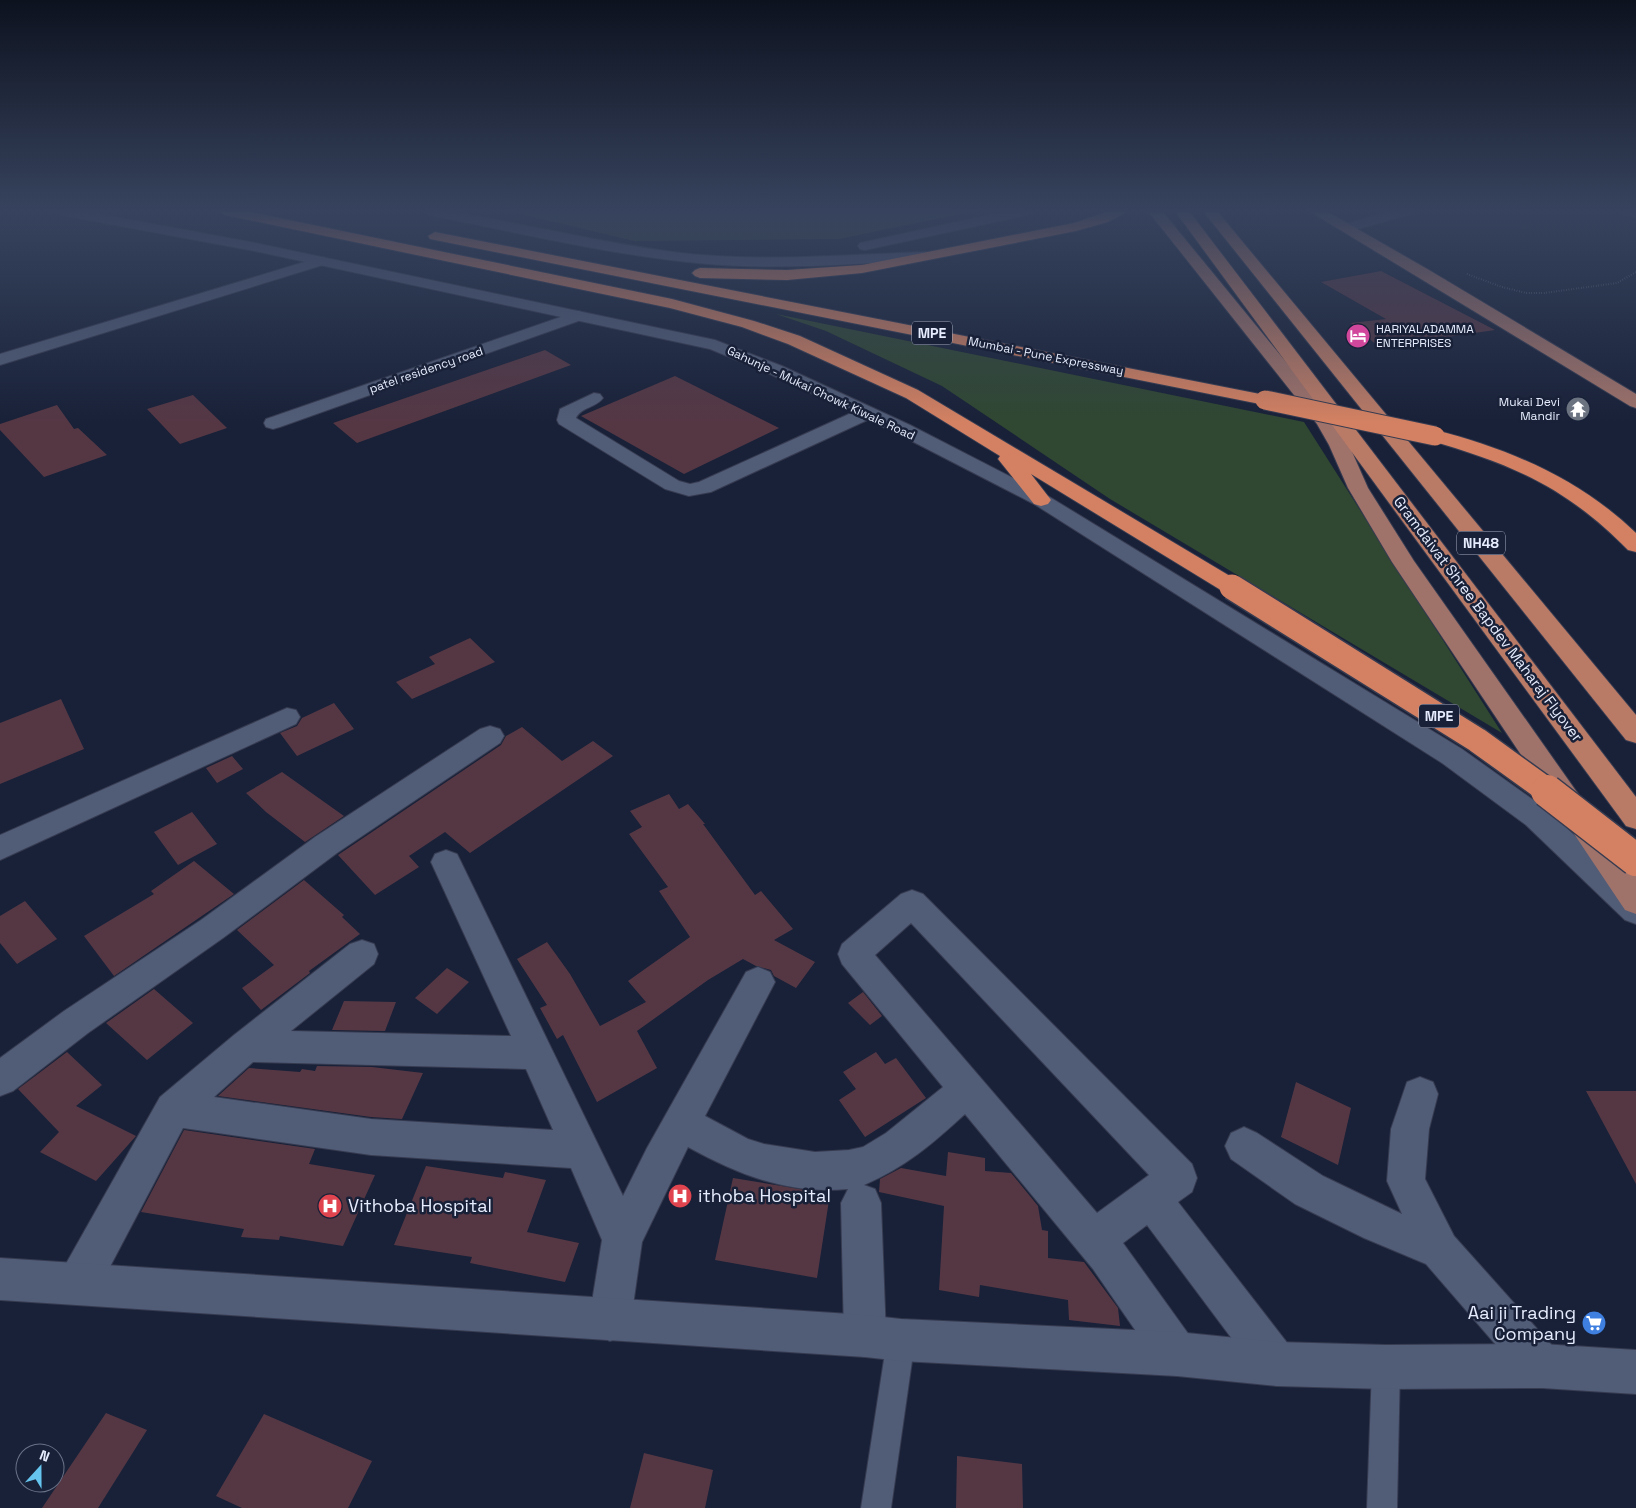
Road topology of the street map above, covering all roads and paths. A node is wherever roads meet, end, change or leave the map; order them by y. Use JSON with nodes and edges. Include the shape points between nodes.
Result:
{"nodes":[{"id":1,"x":255,"y":281,"type":"edge"},
{"id":2,"x":416,"y":281,"type":"edge"},
{"id":3,"x":565,"y":281,"type":"edge"},
{"id":4,"x":668,"y":281,"type":"edge"},
{"id":5,"x":1213,"y":281,"type":"edge"},
{"id":6,"x":1232,"y":281,"type":"edge"},
{"id":7,"x":1267,"y":281,"type":"edge"},
{"id":8,"x":1438,"y":281,"type":"edge"},
{"id":9,"x":1489,"y":281,"type":"edge"},
{"id":10,"x":1620,"y":281,"type":"edge"},
{"id":11,"x":578,"y":316,"type":"junction"},
{"id":12,"x":0,"y":360,"type":"edge"},
{"id":13,"x":594,"y":398,"type":"dead end"},
{"id":14,"x":1636,"y":402,"type":"edge"},
{"id":15,"x":867,"y":413,"type":"junction"},
{"id":16,"x":1331,"y":420,"type":"junction"},
{"id":17,"x":273,"y":423,"type":"dead end"},
{"id":18,"x":996,"y":444,"type":"junction"},
{"id":19,"x":1041,"y":500,"type":"junction"},
{"id":20,"x":1636,"y":545,"type":"edge"},
{"id":21,"x":287,"y":717,"type":"dead end"},
{"id":22,"x":1636,"y":733,"type":"edge"},
{"id":23,"x":490,"y":736,"type":"dead end"},
{"id":24,"x":1636,"y":818,"type":"edge"},
{"id":25,"x":0,"y":848,"type":"edge"},
{"id":26,"x":1636,"y":860,"type":"edge"},
{"id":27,"x":446,"y":862,"type":"dead end"},
{"id":28,"x":1636,"y":901,"type":"edge"},
{"id":29,"x":1636,"y":911,"type":"edge"},
{"id":30,"x":362,"y":954,"type":"dead end"},
{"id":31,"x":758,"y":982,"type":"dead end"},
{"id":32,"x":246,"y":1046,"type":"junction"},
{"id":33,"x":536,"y":1053,"type":"junction"},
{"id":34,"x":0,"y":1079,"type":"edge"},
{"id":35,"x":1420,"y":1094,"type":"dead end"},
{"id":36,"x":953,"y":1101,"type":"dead end"},
{"id":37,"x":173,"y":1109,"type":"junction"},
{"id":38,"x":681,"y":1122,"type":"junction"},
{"id":39,"x":1244,"y":1146,"type":"dead end"},
{"id":40,"x":582,"y":1150,"type":"junction"},
{"id":41,"x":1151,"y":1198,"type":"junction"},
{"id":42,"x":861,"y":1203,"type":"dead end"},
{"id":43,"x":622,"y":1240,"type":"junction"},
{"id":44,"x":1094,"y":1240,"type":"junction"},
{"id":45,"x":1440,"y":1250,"type":"junction"},
{"id":46,"x":0,"y":1279,"type":"edge"},
{"id":47,"x":78,"y":1284,"type":"junction"},
{"id":48,"x":610,"y":1320,"type":"junction"},
{"id":49,"x":883,"y":1338,"type":"junction"},
{"id":50,"x":1177,"y":1354,"type":"junction"},
{"id":51,"x":1277,"y":1364,"type":"junction"},
{"id":52,"x":1542,"y":1366,"type":"junction"},
{"id":53,"x":1386,"y":1367,"type":"junction"},
{"id":54,"x":1636,"y":1372,"type":"edge"},
{"id":55,"x":876,"y":1508,"type":"edge"},
{"id":56,"x":1382,"y":1508,"type":"edge"}],
"edges":[{"from":1,"to":12,"type":"street"},
{"from":2,"to":11,"type":"street","name":"Gahunje - Mukai Chowk Kiwale Road"},
{"from":3,"to":18,"type":"highway","number":"MPE","via":[[655,300],[748,324],[794,340],[912,394]]},
{"from":4,"to":20,"type":"highway","name":"Mumbai - Pune Expressway","number":"MPE","bridge":true,"via":[[1435,436],[1503,457],[1559,483],[1600,511]]},
{"from":5,"to":16,"type":"main road","via":[[1289,375]]},
{"from":6,"to":16,"type":"highway","number":"NH48"},
{"from":7,"to":22,"type":"highway","number":"NH48"},
{"from":8,"to":14,"type":"main road"},
{"from":9,"to":10,"type":"path","via":[[1526,293]]},
{"from":11,"to":15,"type":"street","name":"Gahunje - Mukai Chowk Kiwale Road","via":[[729,350]]},
{"from":11,"to":17,"type":"street","name":"patel residency road"},
{"from":13,"to":15,"type":"street","via":[[567,413],[566,420],[672,485],[689,490],[704,488]]},
{"from":15,"to":19,"type":"street","name":"Gahunje - Mukai Chowk Kiwale Road"},
{"from":16,"to":24,"type":"highway","name":"Gramdaivat Shree Bapdev Maharaj Flyover","number":"NH48"},
{"from":16,"to":28,"type":"main road","via":[[1358,488],[1403,562]]},
{"from":18,"to":19,"type":"highway"},
{"from":18,"to":26,"type":"highway","number":"MPE","bridge":true,"via":[[1477,740]]},
{"from":19,"to":29,"type":"street","name":"Gahunje - Mukai Chowk Kiwale Road","via":[[1452,756],[1536,817]]},
{"from":21,"to":25,"type":"street"},
{"from":23,"to":34,"type":"street","via":[[326,845]]},
{"from":27,"to":33,"type":"street"},
{"from":30,"to":32,"type":"street"},
{"from":31,"to":38,"type":"street"},
{"from":32,"to":33,"type":"street"},
{"from":32,"to":37,"type":"street"},
{"from":33,"to":40,"type":"street"},
{"from":35,"to":45,"type":"street","via":[[1410,1129],[1406,1181]]},
{"from":36,"to":38,"type":"street","via":[[893,1150],[862,1166],[828,1171],[786,1168],[736,1153]]},
{"from":37,"to":40,"type":"street","via":[[370,1137]]},
{"from":37,"to":47,"type":"street"},
{"from":38,"to":43,"type":"street"},
{"from":39,"to":45,"type":"street","via":[[1309,1190]]},
{"from":40,"to":43,"type":"street"},
{"from":41,"to":44,"type":"street"},
{"from":41,"to":44,"type":"street","via":[[1178,1178],[912,903],[854,954]]},
{"from":41,"to":51,"type":"street"},
{"from":42,"to":49,"type":"street"},
{"from":43,"to":48,"type":"street"},
{"from":44,"to":50,"type":"street"},
{"from":45,"to":52,"type":"street"},
{"from":46,"to":47,"type":"street"},
{"from":47,"to":48,"type":"street"},
{"from":48,"to":49,"type":"street"},
{"from":49,"to":50,"type":"street"},
{"from":49,"to":55,"type":"lane"},
{"from":50,"to":51,"type":"street"},
{"from":51,"to":53,"type":"street"},
{"from":52,"to":53,"type":"street"},
{"from":52,"to":54,"type":"street"},
{"from":53,"to":56,"type":"lane"}]}
